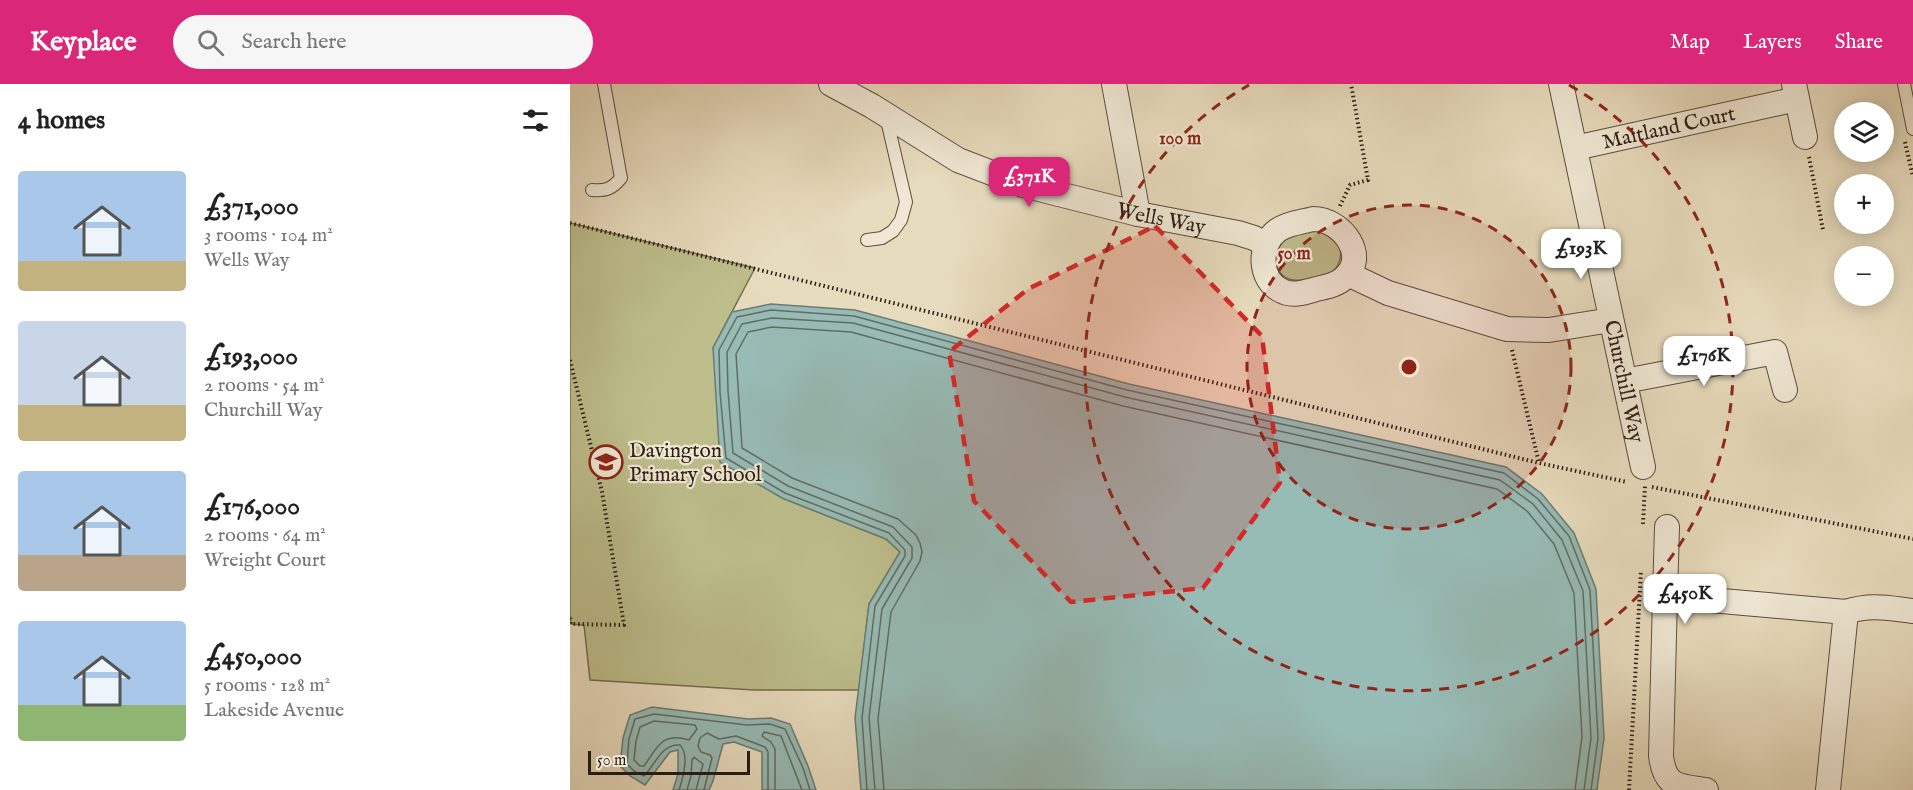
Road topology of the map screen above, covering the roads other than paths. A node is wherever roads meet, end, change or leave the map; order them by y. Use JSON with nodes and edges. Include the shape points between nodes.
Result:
{"nodes":[{"id":1,"x":604,"y":84,"type":"edge"},
{"id":2,"x":831,"y":84,"type":"edge"},
{"id":3,"x":1114,"y":84,"type":"edge"},
{"id":4,"x":1561,"y":84,"type":"edge"},
{"id":5,"x":1904,"y":84,"type":"edge"},
{"id":6,"x":1796,"y":91,"type":"edge"},
{"id":7,"x":886,"y":115,"type":"junction"},
{"id":8,"x":1913,"y":129,"type":"edge"},
{"id":9,"x":1804,"y":137,"type":"road end"},
{"id":10,"x":1575,"y":148,"type":"junction"},
{"id":11,"x":592,"y":190,"type":"dead end"},
{"id":12,"x":1137,"y":214,"type":"junction"},
{"id":13,"x":867,"y":240,"type":"dead end"},
{"id":14,"x":1266,"y":245,"type":"junction"},
{"id":15,"x":1348,"y":274,"type":"junction"},
{"id":16,"x":1611,"y":320,"type":"junction"},
{"id":17,"x":1625,"y":381,"type":"junction"},
{"id":18,"x":1785,"y":390,"type":"dead end"},
{"id":19,"x":1644,"y":476,"type":"road end"},
{"id":20,"x":1667,"y":527,"type":"dead end"},
{"id":21,"x":1665,"y":596,"type":"junction"},
{"id":22,"x":1913,"y":611,"type":"edge"},
{"id":23,"x":1846,"y":612,"type":"junction"},
{"id":24,"x":1706,"y":790,"type":"edge"},
{"id":25,"x":1828,"y":790,"type":"edge"}],
"edges":[{"from":1,"to":11,"type":"lane","via":[[621,178],[605,191]]},
{"from":2,"to":7,"type":"street","name":"Wells Way"},
{"from":3,"to":12,"type":"street"},
{"from":4,"to":10,"type":"street","name":"Churchill Way"},
{"from":5,"to":8,"type":"lane"},
{"from":6,"to":9,"type":"street","name":"Maitland Court"},
{"from":6,"to":10,"type":"street","name":"Maitland Court"},
{"from":7,"to":12,"type":"street","name":"Wells Way","via":[[958,160],[1023,185]]},
{"from":7,"to":13,"type":"lane","via":[[906,202],[893,231],[882,238]]},
{"from":10,"to":16,"type":"street","name":"Churchill Way"},
{"from":12,"to":14,"type":"street","name":"Wells Way","via":[[1238,233]]},
{"from":14,"to":15,"type":"street","via":[[1265,272],[1281,291],[1305,292],[1335,284]]},
{"from":14,"to":15,"type":"street","via":[[1277,230],[1323,219],[1343,232],[1352,247],[1353,261]]},
{"from":15,"to":16,"type":"street","via":[[1388,293],[1507,329],[1549,330]]},
{"from":16,"to":17,"type":"street","name":"Churchill Way"},
{"from":17,"to":18,"type":"street","via":[[1775,352]]},
{"from":17,"to":19,"type":"street","name":"Churchill Way"},
{"from":20,"to":21,"type":"street"},
{"from":21,"to":23,"type":"street"},
{"from":21,"to":24,"type":"street","via":[[1662,767],[1671,782]]},
{"from":22,"to":23,"type":"street","via":[[1869,606]]},
{"from":23,"to":25,"type":"street"}]}
